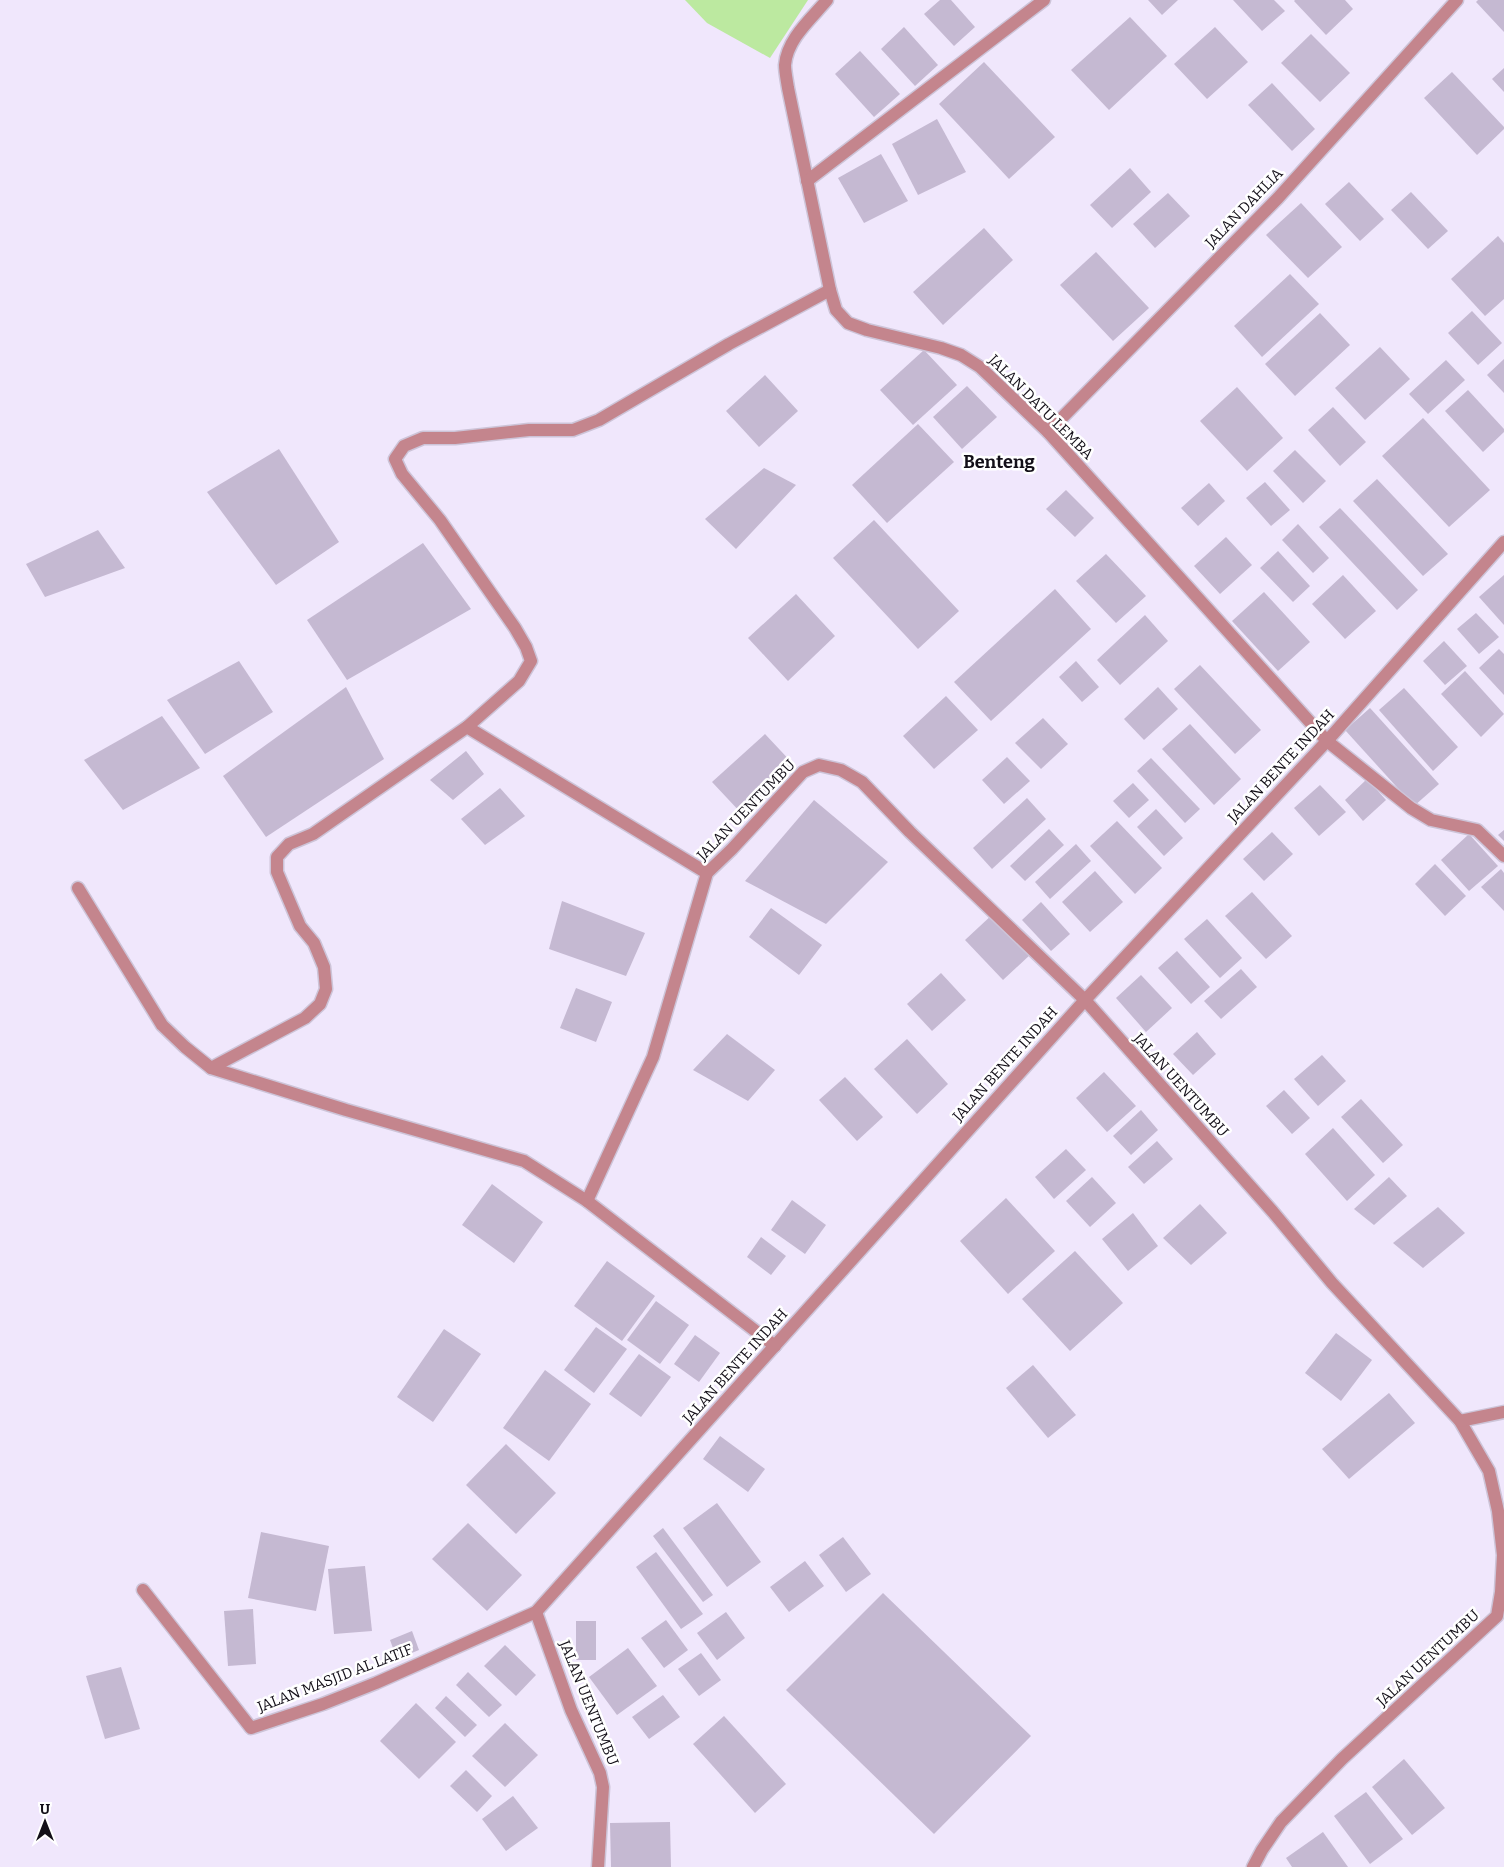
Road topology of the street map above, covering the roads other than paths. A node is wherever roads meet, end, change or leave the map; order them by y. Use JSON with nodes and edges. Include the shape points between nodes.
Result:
{"nodes":[{"id":1,"x":827,"y":0,"type":"edge"},
{"id":2,"x":1044,"y":0,"type":"edge"},
{"id":3,"x":1457,"y":0,"type":"edge"},
{"id":4,"x":807,"y":180,"type":"junction"},
{"id":5,"x":830,"y":290,"type":"junction"},
{"id":6,"x":1048,"y":432,"type":"junction"},
{"id":7,"x":1504,"y":542,"type":"edge"},
{"id":8,"x":467,"y":727,"type":"junction"},
{"id":9,"x":1327,"y":741,"type":"junction"},
{"id":10,"x":1504,"y":856,"type":"edge"},
{"id":11,"x":707,"y":873,"type":"junction"},
{"id":12,"x":78,"y":888,"type":"dead end"},
{"id":13,"x":1084,"y":1000,"type":"junction"},
{"id":14,"x":211,"y":1068,"type":"junction"},
{"id":15,"x":587,"y":1201,"type":"junction"},
{"id":16,"x":775,"y":1346,"type":"junction"},
{"id":17,"x":1504,"y":1412,"type":"edge"},
{"id":18,"x":1460,"y":1420,"type":"junction"},
{"id":19,"x":143,"y":1590,"type":"dead end"},
{"id":20,"x":536,"y":1612,"type":"junction"},
{"id":21,"x":598,"y":1867,"type":"edge"},
{"id":22,"x":1253,"y":1867,"type":"edge"}],
"edges":[{"from":1,"to":4,"type":"street","name":"JALAN DATU LEMBA","via":[[795,37],[785,65]]},
{"from":2,"to":4,"type":"street"},
{"from":3,"to":6,"type":"street","name":"JALAN DAHLIA","via":[[1278,198]]},
{"from":4,"to":5,"type":"street","name":"JALAN DATU LEMBA"},
{"from":5,"to":6,"type":"street","name":"JALAN DATU LEMBA","via":[[836,310],[848,323],[961,355],[980,367]]},
{"from":5,"to":8,"type":"street","via":[[599,420],[573,430],[423,438],[404,446],[395,459],[402,474],[440,520],[515,628],[531,661],[519,681]]},
{"from":6,"to":9,"type":"street","name":"JALAN DATU LEMBA"},
{"from":7,"to":9,"type":"street","name":"JALAN BENTE INDAH"},
{"from":8,"to":11,"type":"street"},
{"from":8,"to":14,"type":"street","via":[[313,834],[289,844],[277,857],[277,872],[300,926],[314,943],[324,967],[326,988],[320,1004],[305,1018]]},
{"from":9,"to":10,"type":"street","name":"JALAN DATU LEMBA","via":[[1411,808],[1431,820],[1477,830]]},
{"from":9,"to":13,"type":"street","name":"JALAN BENTE INDAH"},
{"from":11,"to":13,"type":"street","name":"JALAN UENTUMBU","via":[[803,772],[819,765],[841,770],[862,782]]},
{"from":11,"to":15,"type":"street","name":"JALAN UENTUMBU","via":[[653,1057]]},
{"from":12,"to":14,"type":"street","via":[[162,1025]]},
{"from":13,"to":16,"type":"street","name":"JALAN BENTE INDAH"},
{"from":13,"to":18,"type":"street","name":"JALAN UENTUMBU","via":[[1332,1283]]},
{"from":14,"to":15,"type":"street","via":[[524,1160]]},
{"from":15,"to":16,"type":"street"},
{"from":16,"to":20,"type":"street","name":"JALAN BENTE INDAH"},
{"from":17,"to":18,"type":"street"},
{"from":18,"to":22,"type":"street","name":"JALAN UENTUMBU","via":[[1489,1471],[1498,1512],[1503,1555],[1496,1616],[1342,1759],[1281,1822]]},
{"from":19,"to":20,"type":"street","name":"JALAN MASJID AL LATIF","via":[[251,1728],[376,1683]]},
{"from":20,"to":21,"type":"street","name":"JALAN UENTUMBU","via":[[571,1710],[600,1773],[603,1787]]}]}
